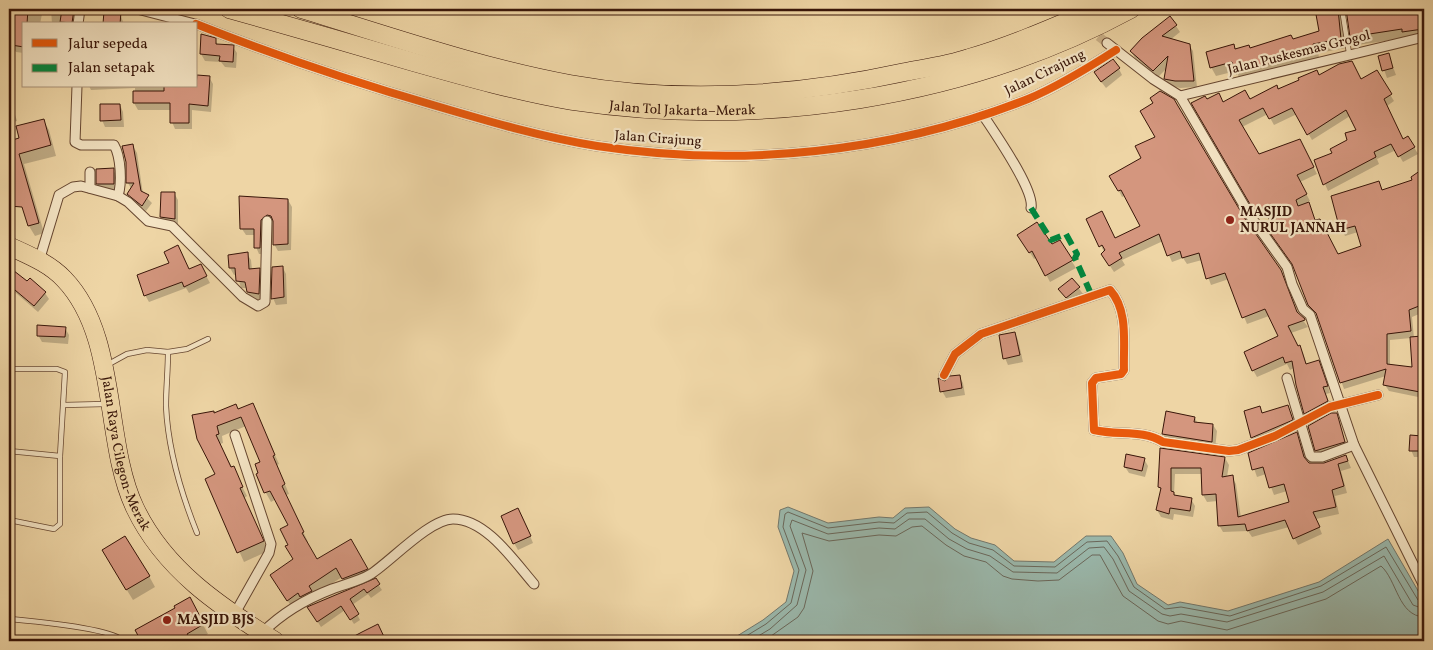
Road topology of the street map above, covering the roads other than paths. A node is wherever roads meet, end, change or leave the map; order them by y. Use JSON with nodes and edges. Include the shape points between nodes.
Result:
{"nodes":[{"id":1,"x":80,"y":9,"type":"edge"},
{"id":2,"x":137,"y":9,"type":"edge"},
{"id":3,"x":229,"y":9,"type":"edge"},
{"id":4,"x":301,"y":9,"type":"edge"},
{"id":5,"x":1096,"y":9,"type":"edge"},
{"id":6,"x":1131,"y":9,"type":"edge"},
{"id":7,"x":1342,"y":9,"type":"edge"},
{"id":8,"x":78,"y":22,"type":"edge"},
{"id":9,"x":188,"y":22,"type":"edge"},
{"id":10,"x":198,"y":25,"type":"edge"},
{"id":11,"x":1424,"y":37,"type":"edge"},
{"id":12,"x":1107,"y":43,"type":"tunnel mouth"},
{"id":13,"x":1116,"y":50,"type":"junction"},
{"id":14,"x":1349,"y":54,"type":"junction"},
{"id":15,"x":77,"y":88,"type":"edge"},
{"id":16,"x":1180,"y":96,"type":"junction"},
{"id":17,"x":983,"y":115,"type":"junction"},
{"id":18,"x":90,"y":172,"type":"dead end"},
{"id":19,"x":90,"y":188,"type":"junction"},
{"id":20,"x":118,"y":196,"type":"junction"},
{"id":21,"x":1031,"y":208,"type":"dead end"},
{"id":22,"x":267,"y":221,"type":"dead end"},
{"id":23,"x":9,"y":246,"type":"edge"},
{"id":24,"x":40,"y":261,"type":"junction"},
{"id":25,"x":208,"y":339,"type":"dead end"},
{"id":26,"x":168,"y":352,"type":"junction"},
{"id":27,"x":104,"y":367,"type":"junction"},
{"id":28,"x":9,"y":369,"type":"edge"},
{"id":29,"x":944,"y":375,"type":"dead end"},
{"id":30,"x":1287,"y":378,"type":"dead end"},
{"id":31,"x":1378,"y":395,"type":"dead end"},
{"id":32,"x":111,"y":404,"type":"junction"},
{"id":33,"x":1340,"y":404,"type":"junction"},
{"id":34,"x":64,"y":405,"type":"junction"},
{"id":35,"x":1301,"y":422,"type":"junction"},
{"id":36,"x":235,"y":435,"type":"dead end"},
{"id":37,"x":1354,"y":445,"type":"junction"},
{"id":38,"x":9,"y":451,"type":"edge"},
{"id":39,"x":60,"y":456,"type":"junction"},
{"id":40,"x":9,"y":520,"type":"edge"},
{"id":41,"x":197,"y":533,"type":"dead end"},
{"id":42,"x":534,"y":584,"type":"dead end"},
{"id":43,"x":1424,"y":586,"type":"edge"},
{"id":44,"x":234,"y":615,"type":"junction"},
{"id":45,"x":9,"y":619,"type":"edge"},
{"id":46,"x":268,"y":637,"type":"edge"},
{"id":47,"x":123,"y":641,"type":"edge"}],
"edges":[{"from":1,"to":8,"type":"street"},
{"from":2,"to":9,"type":"street","name":"Jalan Cirajung"},
{"from":3,"to":6,"type":"highway","name":"Jalan Tol Jakarta–Merak","via":[[482,81],[572,100],[686,112],[772,110],[830,103],[970,75],[1052,46]]},
{"from":4,"to":5,"type":"highway","name":"Jalan Tol Jakarta–Merak","via":[[488,66],[572,84],[680,96],[778,94],[872,80],[967,59]]},
{"from":7,"to":14,"type":"lane"},
{"from":10,"to":17,"type":"street","name":"Jalan Cirajung","via":[[321,71],[425,103],[526,132],[618,149],[665,154],[756,156],[836,149],[904,138]]},
{"from":11,"to":14,"type":"street","name":"Jalan Puskesmas Grogol"},
{"from":12,"to":13,"type":"street"},
{"from":13,"to":16,"type":"street"},
{"from":13,"to":17,"type":"street","name":"Jalan Cirajung","via":[[1053,87]]},
{"from":14,"to":16,"type":"street","name":"Jalan Puskesmas Grogol"},
{"from":15,"to":20,"type":"street","via":[[75,142],[81,145],[114,145],[120,186]]},
{"from":16,"to":33,"type":"street","via":[[1250,214],[1288,268],[1303,309],[1310,315]]},
{"from":17,"to":21,"type":"street","via":[[1027,188]]},
{"from":18,"to":19,"type":"street"},
{"from":19,"to":20,"type":"street"},
{"from":19,"to":24,"type":"street","via":[[73,187],[59,195]]},
{"from":20,"to":22,"type":"street","via":[[148,221],[172,226],[243,297],[258,306],[265,302]]},
{"from":23,"to":24,"type":"highway","name":"Jalan Raya Cilegon-Merak"},
{"from":24,"to":27,"type":"highway","name":"Jalan Raya Cilegon-Merak","via":[[63,278],[78,297],[86,311]]},
{"from":25,"to":26,"type":"lane","via":[[187,349]]},
{"from":26,"to":27,"type":"lane","via":[[147,350],[127,354]]},
{"from":26,"to":41,"type":"lane","via":[[166,406],[171,444],[183,497]]},
{"from":27,"to":32,"type":"highway","name":"Jalan Raya Cilegon-Merak"},
{"from":28,"to":34,"type":"lane","via":[[57,369],[65,372]]},
{"from":29,"to":35,"type":"street","via":[[955,354],[984,332],[1110,290],[1124,328],[1124,370],[1121,374],[1096,378],[1092,383],[1094,430],[1130,433],[1158,438],[1163,442],[1229,452],[1252,446]]},
{"from":30,"to":35,"type":"street"},
{"from":31,"to":33,"type":"street"},
{"from":32,"to":34,"type":"lane"},
{"from":32,"to":44,"type":"highway","name":"Jalan Raya Cilegon-Merak","via":[[128,490],[142,522],[168,560],[200,590]]},
{"from":33,"to":35,"type":"street"},
{"from":33,"to":37,"type":"street"},
{"from":34,"to":39,"type":"lane"},
{"from":35,"to":37,"type":"street","via":[[1312,457],[1322,457]]},
{"from":36,"to":44,"type":"street","via":[[271,544]]},
{"from":37,"to":43,"type":"street"},
{"from":38,"to":39,"type":"lane"},
{"from":39,"to":40,"type":"lane","via":[[60,524],[57,528]]},
{"from":42,"to":46,"type":"street","via":[[494,538],[469,522],[451,519],[421,534],[372,573],[296,606],[274,621]]},
{"from":44,"to":46,"type":"highway","name":"Jalan Raya Cilegon-Merak"},
{"from":45,"to":47,"type":"lane","via":[[114,634]]}]}
